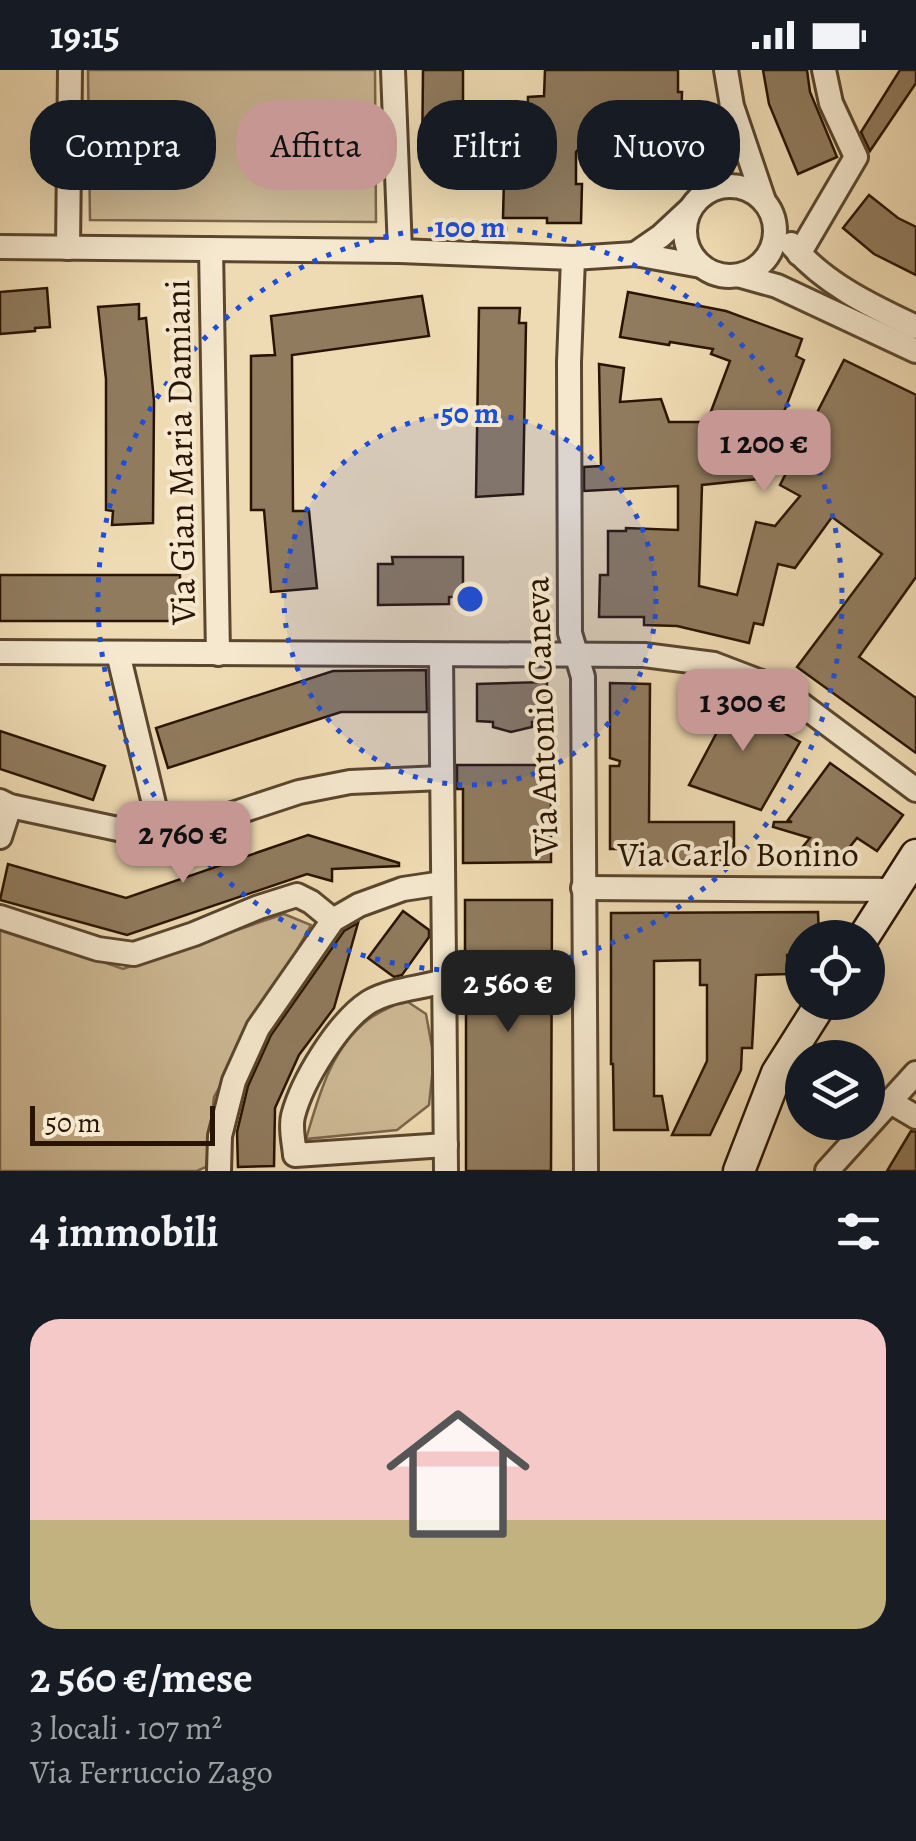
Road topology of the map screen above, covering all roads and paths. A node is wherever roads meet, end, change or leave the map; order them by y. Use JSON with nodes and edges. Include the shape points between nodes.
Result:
{"nodes":[{"id":1,"x":70,"y":70,"type":"edge"},
{"id":2,"x":393,"y":70,"type":"edge"},
{"id":3,"x":726,"y":70,"type":"edge"},
{"id":4,"x":824,"y":70,"type":"edge"},
{"id":5,"x":731,"y":100,"type":"edge"},
{"id":6,"x":740,"y":130,"type":"edge"},
{"id":7,"x":702,"y":190,"type":"edge"},
{"id":8,"x":697,"y":201,"type":"junction"},
{"id":9,"x":764,"y":201,"type":"junction"},
{"id":10,"x":775,"y":225,"type":"junction"},
{"id":11,"x":0,"y":247,"type":"edge"},
{"id":12,"x":68,"y":248,"type":"junction"},
{"id":13,"x":212,"y":249,"type":"junction"},
{"id":14,"x":400,"y":251,"type":"junction"},
{"id":15,"x":635,"y":254,"type":"junction"},
{"id":16,"x":799,"y":254,"type":"junction"},
{"id":17,"x":573,"y":258,"type":"junction"},
{"id":18,"x":701,"y":266,"type":"junction"},
{"id":19,"x":741,"y":276,"type":"junction"},
{"id":20,"x":916,"y":328,"type":"edge"},
{"id":21,"x":916,"y":351,"type":"edge"},
{"id":22,"x":0,"y":652,"type":"edge"},
{"id":23,"x":118,"y":653,"type":"junction"},
{"id":24,"x":218,"y":654,"type":"junction"},
{"id":25,"x":576,"y":654,"type":"junction"},
{"id":26,"x":441,"y":656,"type":"junction"},
{"id":27,"x":442,"y":778,"type":"junction"},
{"id":28,"x":916,"y":790,"type":"edge"},
{"id":29,"x":5,"y":803,"type":"edge"},
{"id":30,"x":160,"y":830,"type":"junction"},
{"id":31,"x":0,"y":837,"type":"edge"},
{"id":32,"x":916,"y":855,"type":"edge"},
{"id":33,"x":443,"y":883,"type":"junction"},
{"id":34,"x":582,"y":888,"type":"junction"},
{"id":35,"x":894,"y":890,"type":"junction"},
{"id":36,"x":0,"y":916,"type":"edge"},
{"id":37,"x":333,"y":920,"type":"junction"},
{"id":38,"x":875,"y":920,"type":"edge"},
{"id":39,"x":444,"y":982,"type":"junction"},
{"id":40,"x":811,"y":1020,"type":"edge"},
{"id":41,"x":916,"y":1073,"type":"edge"},
{"id":42,"x":889,"y":1102,"type":"junction"},
{"id":43,"x":916,"y":1117,"type":"edge"},
{"id":44,"x":446,"y":1146,"type":"junction"},
{"id":45,"x":219,"y":1171,"type":"edge"},
{"id":46,"x":446,"y":1171,"type":"edge"},
{"id":47,"x":586,"y":1171,"type":"edge"},
{"id":48,"x":739,"y":1171,"type":"edge"},
{"id":49,"x":827,"y":1171,"type":"edge"}],
"edges":[{"from":1,"to":12,"type":"street"},
{"from":2,"to":14,"type":"street"},
{"from":3,"to":5,"type":"street"},
{"from":4,"to":16,"type":"street","via":[[856,157]]},
{"from":6,"to":9,"type":"street"},
{"from":7,"to":8,"type":"street"},
{"from":8,"to":9,"type":"street","via":[[734,186]]},
{"from":8,"to":15,"type":"street"},
{"from":8,"to":18,"type":"street","via":[[686,239]]},
{"from":9,"to":10,"type":"street"},
{"from":10,"to":16,"type":"street"},
{"from":10,"to":19,"type":"street","via":[[768,258]]},
{"from":11,"to":12,"type":"street","name":"Via Gian Maria Damiani"},
{"from":12,"to":13,"type":"street","name":"Via Gian Maria Damiani"},
{"from":13,"to":14,"type":"street","name":"Via Gian Maria Damiani"},
{"from":13,"to":24,"type":"street","name":"Via Gian Maria Damiani"},
{"from":14,"to":17,"type":"street","name":"Via Gian Maria Damiani"},
{"from":15,"to":17,"type":"street","name":"Via Gian Maria Damiani"},
{"from":15,"to":18,"type":"street","name":"Via Gian Maria Damiani"},
{"from":16,"to":20,"type":"street","via":[[854,295]]},
{"from":17,"to":25,"type":"street","name":"Via Antonio Caneva","via":[[570,632]]},
{"from":18,"to":19,"type":"street","name":"Via Gian Maria Damiani","via":[[720,276]]},
{"from":19,"to":21,"type":"street","name":"Via Gian Maria Damiani"},
{"from":22,"to":23,"type":"street"},
{"from":23,"to":24,"type":"street"},
{"from":23,"to":30,"type":"street"},
{"from":24,"to":26,"type":"street"},
{"from":25,"to":26,"type":"street"},
{"from":25,"to":28,"type":"street","via":[[714,664],[782,690]]},
{"from":25,"to":34,"type":"street","name":"Via Antonio Caneva","via":[[582,678]]},
{"from":26,"to":27,"type":"street"},
{"from":27,"to":30,"type":"street","via":[[350,782]]},
{"from":27,"to":33,"type":"street"},
{"from":29,"to":30,"type":"street","via":[[132,832]]},
{"from":29,"to":31,"type":"street"},
{"from":32,"to":35,"type":"street"},
{"from":33,"to":37,"type":"street","via":[[402,889]]},
{"from":33,"to":39,"type":"street"},
{"from":34,"to":35,"type":"street","name":"Via Carlo Bonino"},
{"from":34,"to":47,"type":"street","name":"Via Antonio Caneva"},
{"from":35,"to":38,"type":"street"},
{"from":36,"to":37,"type":"street","via":[[98,949],[134,954],[297,895]]},
{"from":37,"to":45,"type":"street","via":[[258,1028],[229,1100]]},
{"from":39,"to":44,"type":"street"},
{"from":39,"to":44,"type":"street","via":[[370,1002],[311,1070],[291,1120],[295,1155]]},
{"from":40,"to":48,"type":"street","via":[[777,1073]]},
{"from":41,"to":42,"type":"street"},
{"from":42,"to":43,"type":"street"},
{"from":42,"to":49,"type":"street"},
{"from":44,"to":46,"type":"street"}]}
